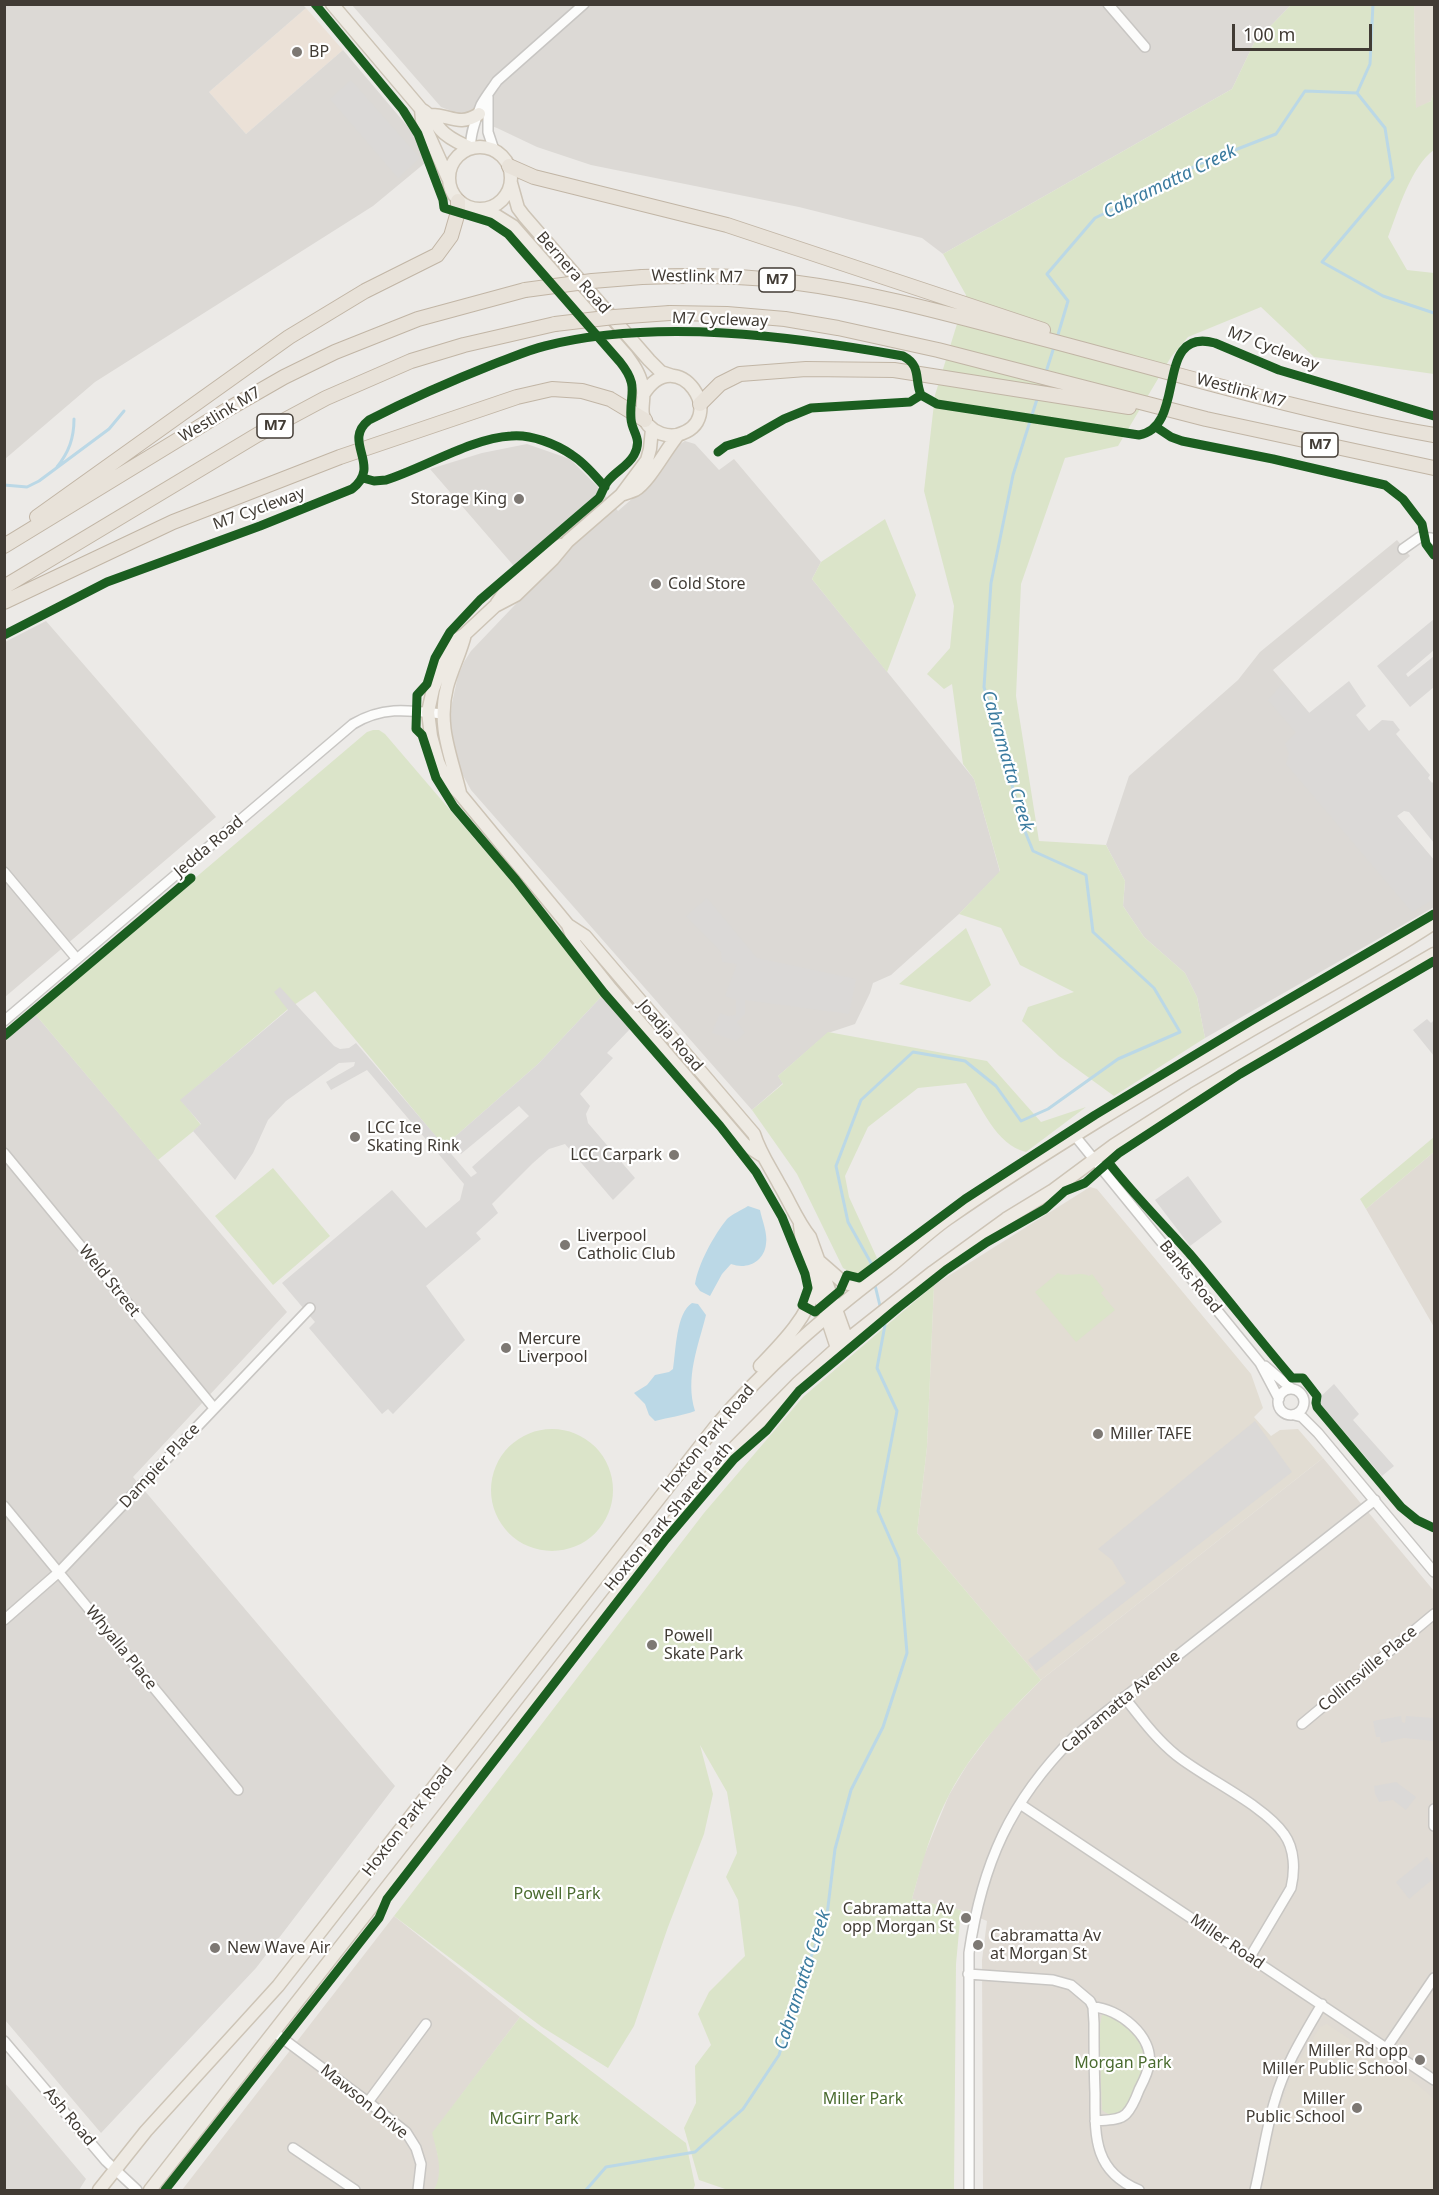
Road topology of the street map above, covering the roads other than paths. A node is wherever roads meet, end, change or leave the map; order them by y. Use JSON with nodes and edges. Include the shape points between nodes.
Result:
{"nodes":[{"id":1,"x":332,"y":4,"type":"edge"},
{"id":2,"x":584,"y":4,"type":"edge"},
{"id":3,"x":1108,"y":4,"type":"edge"},
{"id":4,"x":1145,"y":47,"type":"dead end"},
{"id":5,"x":488,"y":97,"type":"junction"},
{"id":6,"x":426,"y":112,"type":"junction"},
{"id":7,"x":478,"y":114,"type":"junction"},
{"id":8,"x":470,"y":148,"type":"junction"},
{"id":9,"x":494,"y":150,"type":"junction"},
{"id":10,"x":509,"y":166,"type":"junction"},
{"id":11,"x":448,"y":178,"type":"junction"},
{"id":12,"x":511,"y":183,"type":"junction"},
{"id":13,"x":458,"y":201,"type":"junction"},
{"id":14,"x":480,"y":210,"type":"junction"},
{"id":15,"x":1146,"y":365,"type":"junction"},
{"id":16,"x":675,"y":377,"type":"junction"},
{"id":17,"x":643,"y":395,"type":"junction"},
{"id":18,"x":700,"y":404,"type":"junction"},
{"id":19,"x":1206,"y":419,"type":"junction"},
{"id":20,"x":648,"y":424,"type":"junction"},
{"id":21,"x":678,"y":435,"type":"junction"},
{"id":22,"x":1434,"y":435,"type":"edge"},
{"id":23,"x":1434,"y":468,"type":"edge"},
{"id":24,"x":621,"y":495,"type":"junction"},
{"id":25,"x":4,"y":537,"type":"edge"},
{"id":26,"x":1434,"y":540,"type":"edge"},
{"id":27,"x":4,"y":546,"type":"edge"},
{"id":28,"x":1403,"y":549,"type":"dead end"},
{"id":29,"x":4,"y":587,"type":"edge"},
{"id":30,"x":4,"y":602,"type":"edge"},
{"id":31,"x":465,"y":634,"type":"junction"},
{"id":32,"x":428,"y":712,"type":"junction"},
{"id":33,"x":442,"y":714,"type":"junction"},
{"id":34,"x":460,"y":794,"type":"junction"},
{"id":35,"x":4,"y":872,"type":"edge"},
{"id":36,"x":1434,"y":923,"type":"edge"},
{"id":37,"x":1434,"y":954,"type":"edge"},
{"id":38,"x":77,"y":959,"type":"junction"},
{"id":39,"x":4,"y":1021,"type":"edge"},
{"id":40,"x":1075,"y":1136,"type":"junction"},
{"id":41,"x":4,"y":1153,"type":"edge"},
{"id":42,"x":1093,"y":1160,"type":"junction"},
{"id":43,"x":800,"y":1225,"type":"junction"},
{"id":44,"x":819,"y":1261,"type":"junction"},
{"id":45,"x":816,"y":1286,"type":"junction"},
{"id":46,"x":858,"y":1288,"type":"junction"},
{"id":47,"x":310,"y":1308,"type":"dead end"},
{"id":48,"x":831,"y":1312,"type":"junction"},
{"id":49,"x":842,"y":1344,"type":"junction"},
{"id":50,"x":1260,"y":1363,"type":"junction"},
{"id":51,"x":1292,"y":1389,"type":"junction"},
{"id":52,"x":1279,"y":1398,"type":"junction"},
{"id":53,"x":1304,"y":1407,"type":"junction"},
{"id":54,"x":214,"y":1408,"type":"junction"},
{"id":55,"x":728,"y":1411,"type":"junction"},
{"id":56,"x":1294,"y":1415,"type":"junction"},
{"id":57,"x":1318,"y":1433,"type":"junction"},
{"id":58,"x":1375,"y":1500,"type":"junction"},
{"id":59,"x":4,"y":1506,"type":"edge"},
{"id":60,"x":59,"y":1572,"type":"junction"},
{"id":61,"x":1434,"y":1572,"type":"edge"},
{"id":62,"x":1434,"y":1614,"type":"edge"},
{"id":63,"x":4,"y":1620,"type":"edge"},
{"id":64,"x":1124,"y":1697,"type":"junction"},
{"id":65,"x":1302,"y":1724,"type":"dead end"},
{"id":66,"x":238,"y":1790,"type":"dead end"},
{"id":67,"x":1020,"y":1804,"type":"junction"},
{"id":68,"x":1434,"y":1809,"type":"edge"},
{"id":69,"x":1434,"y":1826,"type":"edge"},
{"id":70,"x":1250,"y":1957,"type":"junction"},
{"id":71,"x":968,"y":1974,"type":"junction"},
{"id":72,"x":1434,"y":1978,"type":"edge"},
{"id":73,"x":1322,"y":2004,"type":"junction"},
{"id":74,"x":1093,"y":2007,"type":"junction"},
{"id":75,"x":426,"y":2024,"type":"dead end"},
{"id":76,"x":274,"y":2032,"type":"junction"},
{"id":77,"x":4,"y":2041,"type":"edge"},
{"id":78,"x":1387,"y":2047,"type":"junction"},
{"id":79,"x":1434,"y":2080,"type":"edge"},
{"id":80,"x":368,"y":2102,"type":"junction"},
{"id":81,"x":1095,"y":2121,"type":"junction"},
{"id":82,"x":293,"y":2148,"type":"dead end"},
{"id":83,"x":114,"y":2169,"type":"junction"},
{"id":84,"x":99,"y":2190,"type":"edge"},
{"id":85,"x":137,"y":2190,"type":"edge"},
{"id":86,"x":150,"y":2190,"type":"edge"},
{"id":87,"x":355,"y":2190,"type":"edge"},
{"id":88,"x":418,"y":2190,"type":"edge"},
{"id":89,"x":969,"y":2190,"type":"edge"},
{"id":90,"x":1139,"y":2190,"type":"edge"},
{"id":91,"x":1255,"y":2190,"type":"edge"}],
"edges":[{"from":1,"to":6,"type":"main road"},
{"from":2,"to":5,"type":"street","via":[[504,74]]},
{"from":3,"to":4,"type":"street"},
{"from":5,"to":7,"type":"street"},
{"from":5,"to":9,"type":"street","via":[[488,132]]},
{"from":6,"to":7,"type":"main road","via":[[459,121]]},
{"from":6,"to":8,"type":"main road","via":[[444,133]]},
{"from":6,"to":11,"type":"main road","via":[[422,120]]},
{"from":7,"to":8,"type":"street"},
{"from":8,"to":9,"type":"main road"},
{"from":8,"to":11,"type":"main road","via":[[454,160]]},
{"from":9,"to":10,"type":"main road"},
{"from":10,"to":12,"type":"main road"},
{"from":10,"to":15,"type":"highway","via":[[534,177],[727,225]]},
{"from":11,"to":13,"type":"main road"},
{"from":12,"to":14,"type":"main road","via":[[504,199]]},
{"from":12,"to":16,"type":"main road","name":"Bernera Road","via":[[518,208],[539,235],[649,360],[661,372]]},
{"from":13,"to":14,"type":"main road"},
{"from":13,"to":25,"type":"highway","via":[[451,236],[437,255],[355,297],[289,337]]},
{"from":14,"to":17,"type":"main road","name":"Bernera Road","via":[[513,226],[590,313],[636,369]]},
{"from":15,"to":22,"type":"highway","name":"Westlink M7","number":"M7","via":[[1351,418]]},
{"from":15,"to":27,"type":"highway","name":"Westlink M7","number":"M7","bridge":true,"via":[[911,305],[789,282],[740,277],[642,277],[525,290],[418,319],[335,351],[230,408]]},
{"from":16,"to":17,"type":"main road","via":[[656,380]]},
{"from":16,"to":18,"type":"main road","via":[[692,386]]},
{"from":17,"to":20,"type":"main road","via":[[641,408]]},
{"from":18,"to":19,"type":"highway","via":[[720,384],[740,374],[806,369],[894,370]]},
{"from":18,"to":21,"type":"main road","via":[[694,424]]},
{"from":19,"to":23,"type":"highway","name":"Westlink M7","number":"M7"},
{"from":19,"to":29,"type":"highway","name":"Westlink M7","number":"M7","bridge":true,"via":[[901,341],[785,320],[670,313],[555,324],[427,356],[326,398],[257,435]]},
{"from":20,"to":21,"type":"main road","via":[[664,435]]},
{"from":20,"to":24,"type":"main road","via":[[647,460]]},
{"from":20,"to":30,"type":"highway","via":[[620,405],[574,390],[552,389],[517,397],[340,457],[173,522]]},
{"from":21,"to":24,"type":"main road","via":[[649,477],[635,490]]},
{"from":24,"to":31,"type":"main road","via":[[516,579]]},
{"from":26,"to":28,"type":"street","via":[[1420,537]]},
{"from":31,"to":32,"type":"main road","via":[[453,642],[447,653]]},
{"from":31,"to":33,"type":"main road"},
{"from":32,"to":33,"type":"street","name":"Jedda Road"},
{"from":32,"to":34,"type":"main road","name":"Joadja Road","via":[[438,762],[446,780]]},
{"from":32,"to":38,"type":"street","name":"Jedda Road","via":[[382,711],[352,724]]},
{"from":33,"to":34,"type":"main road","name":"Joadja Road"},
{"from":34,"to":43,"type":"main road","name":"Joadja Road","via":[[568,925],[585,936],[754,1134],[761,1155]]},
{"from":35,"to":38,"type":"street"},
{"from":36,"to":40,"type":"main road","name":"Hoxton Park Road"},
{"from":37,"to":42,"type":"main road","name":"Hoxton Park Road","via":[[1194,1094]]},
{"from":38,"to":39,"type":"street","name":"Jedda Road"},
{"from":40,"to":42,"type":"street","name":"Banks Road"},
{"from":40,"to":46,"type":"main road","name":"Hoxton Park Road","via":[[945,1221]]},
{"from":41,"to":54,"type":"street","name":"Weld Street"},
{"from":42,"to":49,"type":"main road","name":"Hoxton Park Road","via":[[1006,1219]]},
{"from":42,"to":50,"type":"street","name":"Banks Road"},
{"from":43,"to":44,"type":"main road","name":"Joadja Road","via":[[810,1237]]},
{"from":43,"to":45,"type":"main road","name":"Joadja Road","via":[[801,1242]]},
{"from":44,"to":46,"type":"main road","via":[[844,1283]]},
{"from":44,"to":48,"type":"main road","name":"Joadja Road"},
{"from":45,"to":48,"type":"main road","name":"Joadja Road"},
{"from":45,"to":55,"type":"main road","via":[[801,1318]]},
{"from":46,"to":48,"type":"main road","name":"Hoxton Park Road"},
{"from":47,"to":54,"type":"street","name":"Dampier Place"},
{"from":48,"to":49,"type":"main road","name":"Joadja Road"},
{"from":48,"to":55,"type":"main road","name":"Hoxton Park Road"},
{"from":49,"to":76,"type":"main road","name":"Hoxton Park Road","via":[[731,1451],[678,1515]]},
{"from":50,"to":51,"type":"street","name":"Banks Road"},
{"from":50,"to":52,"type":"street","name":"Banks Road"},
{"from":51,"to":52,"type":"street","via":[[1285,1390]]},
{"from":51,"to":53,"type":"street","via":[[1303,1395]]},
{"from":52,"to":56,"type":"street","via":[[1278,1407]]},
{"from":53,"to":56,"type":"street"},
{"from":53,"to":57,"type":"street"},
{"from":54,"to":60,"type":"street","name":"Dampier Place"},
{"from":55,"to":83,"type":"main road","name":"Hoxton Park Road","via":[[278,1986]]},
{"from":56,"to":57,"type":"street","via":[[1302,1417]]},
{"from":57,"to":58,"type":"street"},
{"from":58,"to":61,"type":"street"},
{"from":58,"to":64,"type":"street","name":"Cabramatta Avenue"},
{"from":59,"to":60,"type":"street","name":"Whyalla Place"},
{"from":60,"to":63,"type":"street","name":"Dampier Place"},
{"from":60,"to":66,"type":"street","name":"Whyalla Place"},
{"from":62,"to":65,"type":"street","name":"Collinsville Place"},
{"from":64,"to":67,"type":"street","name":"Cabramatta Avenue","via":[[1061,1750]]},
{"from":64,"to":70,"type":"street","via":[[1177,1756],[1263,1814],[1285,1835],[1293,1858],[1291,1888]]},
{"from":67,"to":70,"type":"street","name":"Miller Road"},
{"from":67,"to":71,"type":"street","name":"Cabramatta Avenue","via":[[984,1878],[974,1919]]},
{"from":68,"to":69,"type":"street"},
{"from":70,"to":73,"type":"street","name":"Miller Road"},
{"from":71,"to":74,"type":"street","via":[[1062,1982],[1079,1990]]},
{"from":71,"to":89,"type":"street","name":"Cabramatta Avenue"},
{"from":72,"to":78,"type":"street"},
{"from":73,"to":78,"type":"street","name":"Miller Road"},
{"from":73,"to":91,"type":"street","via":[[1280,2084]]},
{"from":74,"to":81,"type":"street"},
{"from":74,"to":81,"type":"street","via":[[1111,2011],[1140,2033],[1149,2063],[1125,2115]]},
{"from":75,"to":80,"type":"street"},
{"from":76,"to":80,"type":"street","name":"Mawson Drive"},
{"from":76,"to":86,"type":"main road","name":"Hoxton Park Road"},
{"from":77,"to":83,"type":"street","name":"Ash Road"},
{"from":78,"to":79,"type":"street","name":"Miller Road"},
{"from":80,"to":88,"type":"street","name":"Mawson Drive","via":[[406,2132],[416,2148],[421,2164]]},
{"from":81,"to":90,"type":"street","via":[[1096,2142],[1104,2162],[1118,2178]]},
{"from":82,"to":87,"type":"street"},
{"from":83,"to":84,"type":"main road","name":"Hoxton Park Road"},
{"from":83,"to":85,"type":"street","name":"Ash Road"}]}
